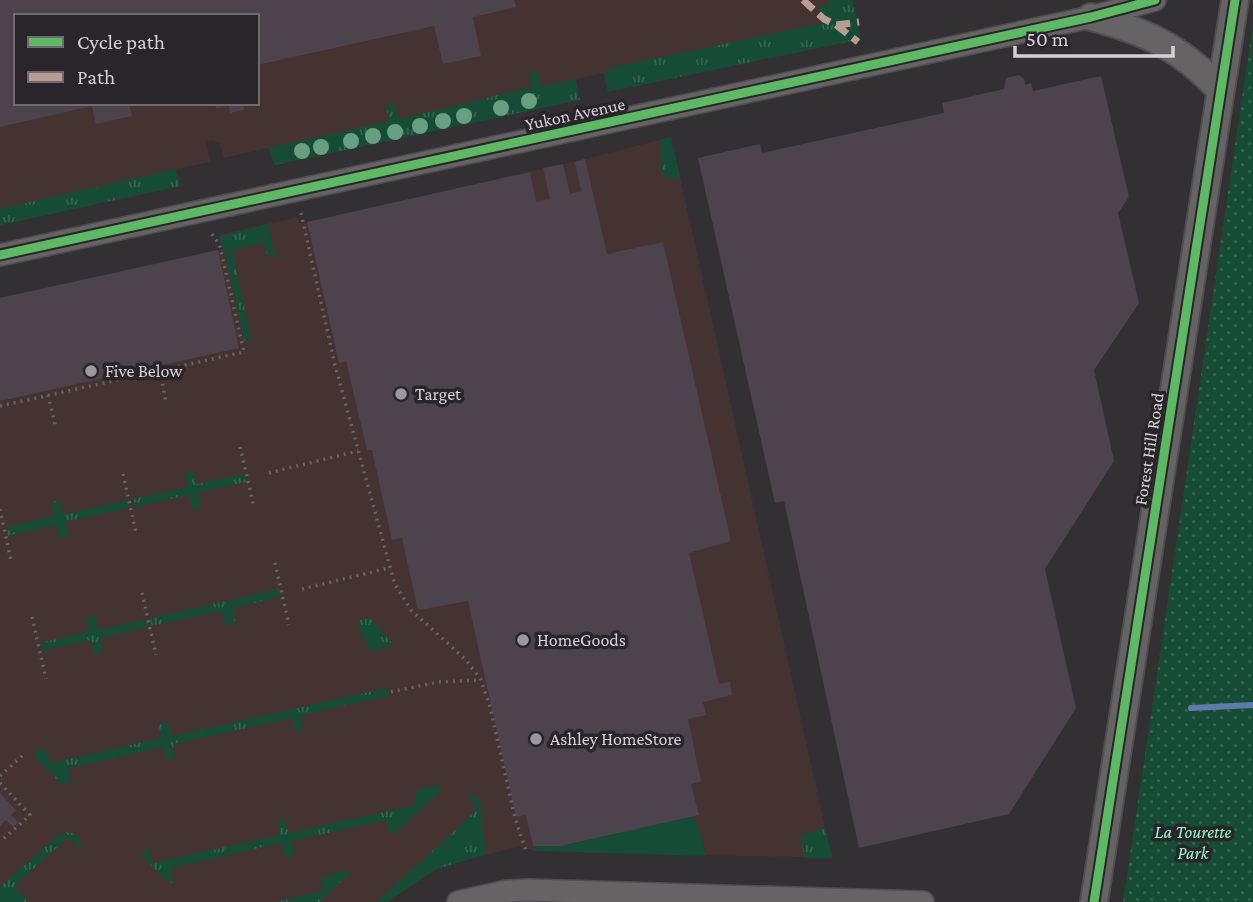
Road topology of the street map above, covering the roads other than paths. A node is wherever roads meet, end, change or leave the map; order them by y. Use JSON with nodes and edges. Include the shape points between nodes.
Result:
{"nodes":[{"id":1,"x":1155,"y":0,"type":"edge"},
{"id":2,"x":1235,"y":0,"type":"edge"},
{"id":3,"x":1089,"y":8,"type":"edge"},
{"id":4,"x":1220,"y":90,"type":"junction"},
{"id":5,"x":0,"y":255,"type":"edge"},
{"id":6,"x":458,"y":902,"type":"edge"},
{"id":7,"x":923,"y":902,"type":"edge"},
{"id":8,"x":1094,"y":902,"type":"edge"}],
"edges":[{"from":1,"to":3,"type":"street","name":"Yukon Avenue"},
{"from":2,"to":4,"type":"street","name":"Forest Hill Road"},
{"from":3,"to":4,"type":"street","via":[[1166,45],[1199,67]]},
{"from":3,"to":5,"type":"street","name":"Yukon Avenue"},
{"from":4,"to":8,"type":"street","name":"Forest Hill Road"},
{"from":6,"to":7,"type":"street","via":[[529,890]]}]}
